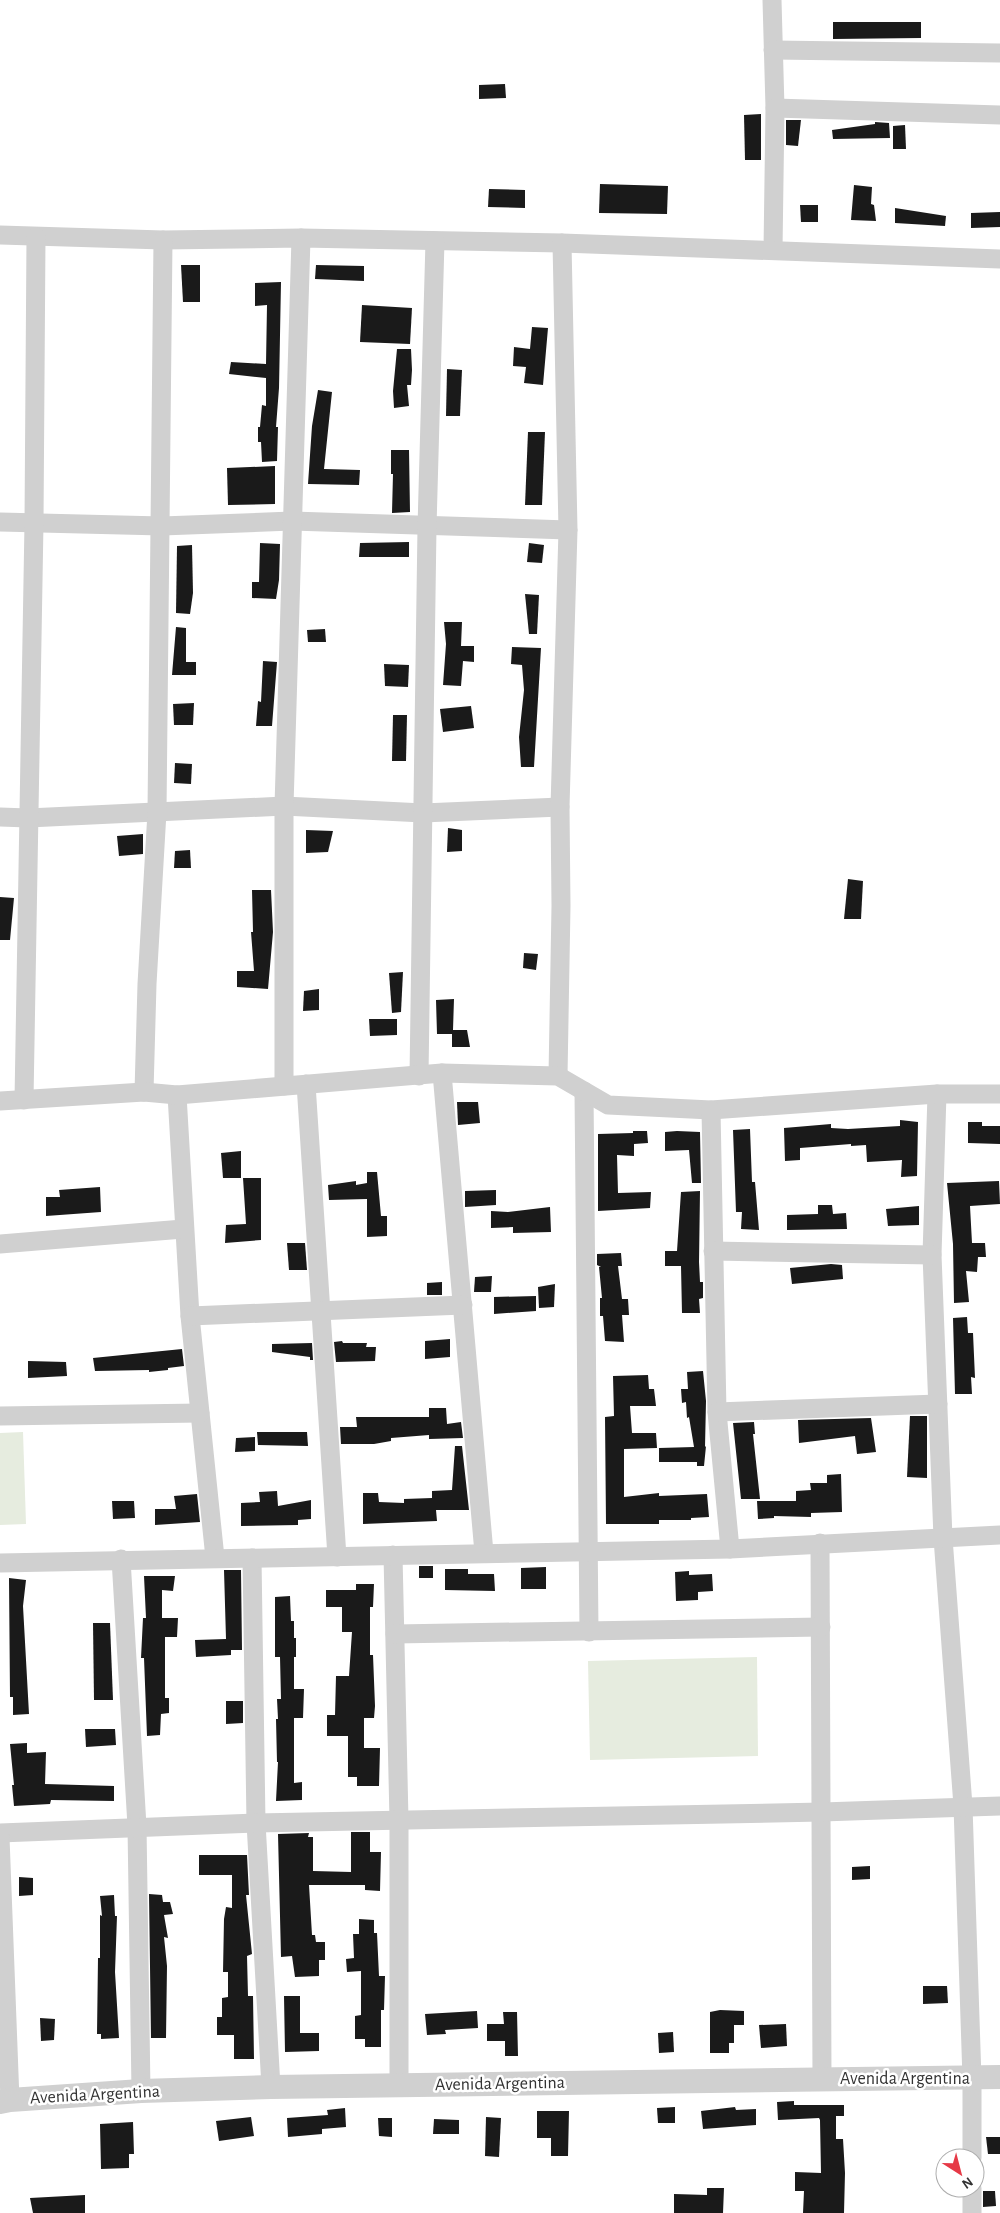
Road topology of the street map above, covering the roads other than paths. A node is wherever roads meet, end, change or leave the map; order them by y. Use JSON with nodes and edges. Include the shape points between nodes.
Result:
{"nodes":[{"id":1,"x":772,"y":0,"type":"edge"},
{"id":2,"x":773,"y":50,"type":"junction"},
{"id":3,"x":1000,"y":53,"type":"edge"},
{"id":4,"x":775,"y":108,"type":"junction"},
{"id":5,"x":1000,"y":115,"type":"edge"},
{"id":6,"x":0,"y":235,"type":"edge"},
{"id":7,"x":36,"y":237,"type":"junction"},
{"id":8,"x":301,"y":238,"type":"junction"},
{"id":9,"x":164,"y":240,"type":"junction"},
{"id":10,"x":435,"y":241,"type":"junction"},
{"id":11,"x":562,"y":243,"type":"junction"},
{"id":12,"x":773,"y":250,"type":"junction"},
{"id":13,"x":1000,"y":258,"type":"edge"},
{"id":14,"x":292,"y":521,"type":"junction"},
{"id":15,"x":0,"y":522,"type":"edge"},
{"id":16,"x":34,"y":523,"type":"junction"},
{"id":17,"x":162,"y":526,"type":"junction"},
{"id":18,"x":427,"y":527,"type":"junction"},
{"id":19,"x":568,"y":530,"type":"junction"},
{"id":20,"x":284,"y":806,"type":"junction"},
{"id":21,"x":560,"y":806,"type":"junction"},
{"id":22,"x":157,"y":812,"type":"junction"},
{"id":23,"x":423,"y":813,"type":"junction"},
{"id":24,"x":0,"y":817,"type":"edge"},
{"id":25,"x":28,"y":818,"type":"junction"},
{"id":26,"x":442,"y":1074,"type":"junction"},
{"id":27,"x":419,"y":1076,"type":"junction"},
{"id":28,"x":558,"y":1076,"type":"junction"},
{"id":29,"x":306,"y":1084,"type":"junction"},
{"id":30,"x":284,"y":1086,"type":"junction"},
{"id":31,"x":584,"y":1091,"type":"junction"},
{"id":32,"x":144,"y":1092,"type":"junction"},
{"id":33,"x":937,"y":1094,"type":"junction"},
{"id":34,"x":1000,"y":1094,"type":"edge"},
{"id":35,"x":176,"y":1095,"type":"junction"},
{"id":36,"x":24,"y":1100,"type":"junction"},
{"id":37,"x":0,"y":1101,"type":"edge"},
{"id":38,"x":711,"y":1110,"type":"junction"},
{"id":39,"x":184,"y":1229,"type":"junction"},
{"id":40,"x":0,"y":1244,"type":"edge"},
{"id":41,"x":713,"y":1251,"type":"junction"},
{"id":42,"x":932,"y":1255,"type":"junction"},
{"id":43,"x":463,"y":1305,"type":"junction"},
{"id":44,"x":320,"y":1310,"type":"junction"},
{"id":45,"x":190,"y":1316,"type":"junction"},
{"id":46,"x":938,"y":1404,"type":"junction"},
{"id":47,"x":717,"y":1412,"type":"junction"},
{"id":48,"x":200,"y":1413,"type":"junction"},
{"id":49,"x":0,"y":1416,"type":"edge"},
{"id":50,"x":1000,"y":1535,"type":"edge"},
{"id":51,"x":943,"y":1538,"type":"junction"},
{"id":52,"x":820,"y":1543,"type":"junction"},
{"id":53,"x":730,"y":1549,"type":"junction"},
{"id":54,"x":587,"y":1552,"type":"junction"},
{"id":55,"x":484,"y":1554,"type":"junction"},
{"id":56,"x":393,"y":1555,"type":"junction"},
{"id":57,"x":337,"y":1557,"type":"junction"},
{"id":58,"x":215,"y":1558,"type":"junction"},
{"id":59,"x":252,"y":1558,"type":"junction"},
{"id":60,"x":121,"y":1559,"type":"junction"},
{"id":61,"x":0,"y":1563,"type":"edge"},
{"id":62,"x":821,"y":1627,"type":"junction"},
{"id":63,"x":589,"y":1632,"type":"junction"},
{"id":64,"x":395,"y":1634,"type":"junction"},
{"id":65,"x":963,"y":1806,"type":"junction"},
{"id":66,"x":1000,"y":1806,"type":"edge"},
{"id":67,"x":822,"y":1812,"type":"junction"},
{"id":68,"x":399,"y":1820,"type":"junction"},
{"id":69,"x":256,"y":1823,"type":"junction"},
{"id":70,"x":137,"y":1826,"type":"junction"},
{"id":71,"x":0,"y":1833,"type":"edge"},
{"id":72,"x":0,"y":1838,"type":"edge"},
{"id":73,"x":1000,"y":2077,"type":"edge"},
{"id":74,"x":972,"y":2079,"type":"junction"},
{"id":75,"x":822,"y":2080,"type":"junction"},
{"id":76,"x":399,"y":2086,"type":"junction"},
{"id":77,"x":271,"y":2087,"type":"junction"},
{"id":78,"x":141,"y":2091,"type":"junction"},
{"id":79,"x":5,"y":2101,"type":"edge"},
{"id":80,"x":972,"y":2148,"type":"edge"},
{"id":81,"x":972,"y":2198,"type":"edge"},
{"id":82,"x":972,"y":2213,"type":"edge"}],
"edges":[{"from":1,"to":2,"type":"street"},
{"from":2,"to":3,"type":"street"},
{"from":2,"to":4,"type":"street"},
{"from":4,"to":5,"type":"street"},
{"from":4,"to":12,"type":"street"},
{"from":6,"to":7,"type":"street"},
{"from":7,"to":9,"type":"street"},
{"from":7,"to":16,"type":"street"},
{"from":8,"to":9,"type":"street"},
{"from":8,"to":10,"type":"street"},
{"from":8,"to":14,"type":"street"},
{"from":9,"to":17,"type":"street"},
{"from":10,"to":11,"type":"street"},
{"from":10,"to":18,"type":"street"},
{"from":11,"to":12,"type":"street"},
{"from":11,"to":19,"type":"street"},
{"from":12,"to":13,"type":"street"},
{"from":14,"to":17,"type":"street"},
{"from":14,"to":18,"type":"street"},
{"from":14,"to":20,"type":"street"},
{"from":15,"to":16,"type":"street"},
{"from":16,"to":17,"type":"street"},
{"from":16,"to":25,"type":"street"},
{"from":17,"to":22,"type":"street"},
{"from":18,"to":19,"type":"street"},
{"from":18,"to":23,"type":"street"},
{"from":19,"to":21,"type":"street"},
{"from":20,"to":22,"type":"street"},
{"from":20,"to":23,"type":"street"},
{"from":20,"to":30,"type":"street"},
{"from":21,"to":23,"type":"street"},
{"from":21,"to":28,"type":"street"},
{"from":22,"to":25,"type":"street"},
{"from":22,"to":32,"type":"street"},
{"from":23,"to":27,"type":"street"},
{"from":24,"to":25,"type":"street"},
{"from":25,"to":36,"type":"street"},
{"from":26,"to":27,"type":"street"},
{"from":26,"to":28,"type":"street"},
{"from":26,"to":43,"type":"street"},
{"from":27,"to":29,"type":"street"},
{"from":28,"to":31,"type":"street"},
{"from":29,"to":30,"type":"street"},
{"from":29,"to":44,"type":"street"},
{"from":30,"to":35,"type":"street"},
{"from":31,"to":38,"type":"street","via":[[608,1105]]},
{"from":31,"to":54,"type":"street"},
{"from":32,"to":35,"type":"street"},
{"from":32,"to":36,"type":"street"},
{"from":33,"to":34,"type":"street"},
{"from":33,"to":38,"type":"street"},
{"from":33,"to":42,"type":"street"},
{"from":35,"to":39,"type":"street"},
{"from":36,"to":37,"type":"street"},
{"from":38,"to":41,"type":"street"},
{"from":39,"to":40,"type":"street"},
{"from":39,"to":45,"type":"street"},
{"from":41,"to":42,"type":"street"},
{"from":41,"to":47,"type":"street"},
{"from":42,"to":46,"type":"street"},
{"from":43,"to":44,"type":"street"},
{"from":43,"to":55,"type":"street"},
{"from":44,"to":45,"type":"street"},
{"from":44,"to":57,"type":"street"},
{"from":45,"to":48,"type":"street"},
{"from":46,"to":47,"type":"street"},
{"from":46,"to":51,"type":"street"},
{"from":47,"to":53,"type":"street"},
{"from":48,"to":49,"type":"street"},
{"from":48,"to":58,"type":"street"},
{"from":50,"to":51,"type":"street"},
{"from":51,"to":52,"type":"street"},
{"from":51,"to":65,"type":"street"},
{"from":52,"to":53,"type":"street"},
{"from":52,"to":62,"type":"street"},
{"from":53,"to":54,"type":"street"},
{"from":54,"to":55,"type":"street"},
{"from":54,"to":63,"type":"street"},
{"from":55,"to":56,"type":"street"},
{"from":56,"to":57,"type":"street"},
{"from":56,"to":64,"type":"street"},
{"from":57,"to":59,"type":"street"},
{"from":58,"to":59,"type":"street"},
{"from":58,"to":60,"type":"street"},
{"from":59,"to":69,"type":"street"},
{"from":60,"to":61,"type":"street"},
{"from":60,"to":70,"type":"street"},
{"from":62,"to":63,"type":"street"},
{"from":62,"to":67,"type":"street"},
{"from":63,"to":64,"type":"street"},
{"from":64,"to":68,"type":"street"},
{"from":65,"to":66,"type":"street"},
{"from":65,"to":67,"type":"street"},
{"from":65,"to":74,"type":"street"},
{"from":67,"to":68,"type":"street"},
{"from":67,"to":75,"type":"street"},
{"from":68,"to":69,"type":"street"},
{"from":68,"to":76,"type":"street"},
{"from":69,"to":70,"type":"street"},
{"from":69,"to":77,"type":"street"},
{"from":70,"to":71,"type":"street"},
{"from":70,"to":78,"type":"street"},
{"from":72,"to":79,"type":"street"},
{"from":73,"to":74,"type":"street","name":"Avenida Argentina"},
{"from":74,"to":75,"type":"street","name":"Avenida Argentina"},
{"from":74,"to":80,"type":"street"},
{"from":75,"to":76,"type":"street","name":"Avenida Argentina"},
{"from":76,"to":77,"type":"street","name":"Avenida Argentina"},
{"from":77,"to":78,"type":"street","name":"Avenida Argentina"},
{"from":78,"to":79,"type":"street","name":"Avenida Argentina"},
{"from":81,"to":82,"type":"street"}]}
